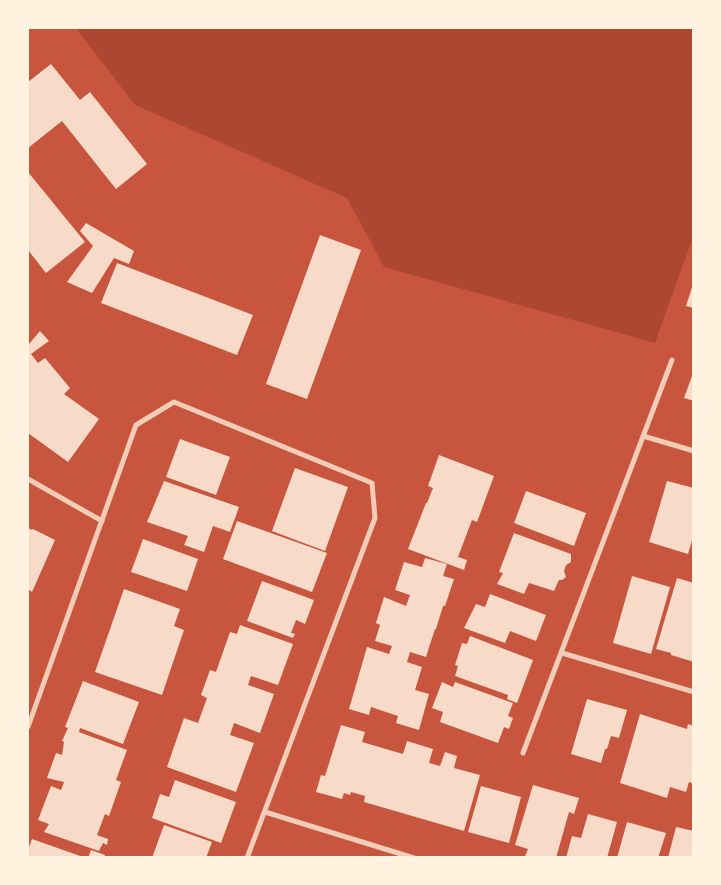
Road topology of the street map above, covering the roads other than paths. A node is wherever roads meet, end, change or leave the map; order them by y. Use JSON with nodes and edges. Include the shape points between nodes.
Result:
{"nodes":[{"id":1,"x":672,"y":360,"type":"dead end"},
{"id":2,"x":643,"y":436,"type":"junction"},
{"id":3,"x":694,"y":451,"type":"edge"},
{"id":4,"x":28,"y":479,"type":"edge"},
{"id":5,"x":102,"y":521,"type":"junction"},
{"id":6,"x":562,"y":653,"type":"junction"},
{"id":7,"x":694,"y":692,"type":"edge"},
{"id":8,"x":28,"y":727,"type":"edge"},
{"id":9,"x":523,"y":753,"type":"dead end"},
{"id":10,"x":265,"y":812,"type":"junction"},
{"id":11,"x":247,"y":858,"type":"edge"},
{"id":12,"x":414,"y":858,"type":"edge"}],
"edges":[{"from":1,"to":2,"type":"street"},
{"from":2,"to":3,"type":"street"},
{"from":2,"to":6,"type":"street"},
{"from":4,"to":5,"type":"street"},
{"from":5,"to":8,"type":"street"},
{"from":5,"to":10,"type":"street","via":[[136,426],[174,402],[372,482],[376,518]]},
{"from":6,"to":7,"type":"street"},
{"from":6,"to":9,"type":"street"},
{"from":10,"to":11,"type":"street"},
{"from":10,"to":12,"type":"street"}]}
